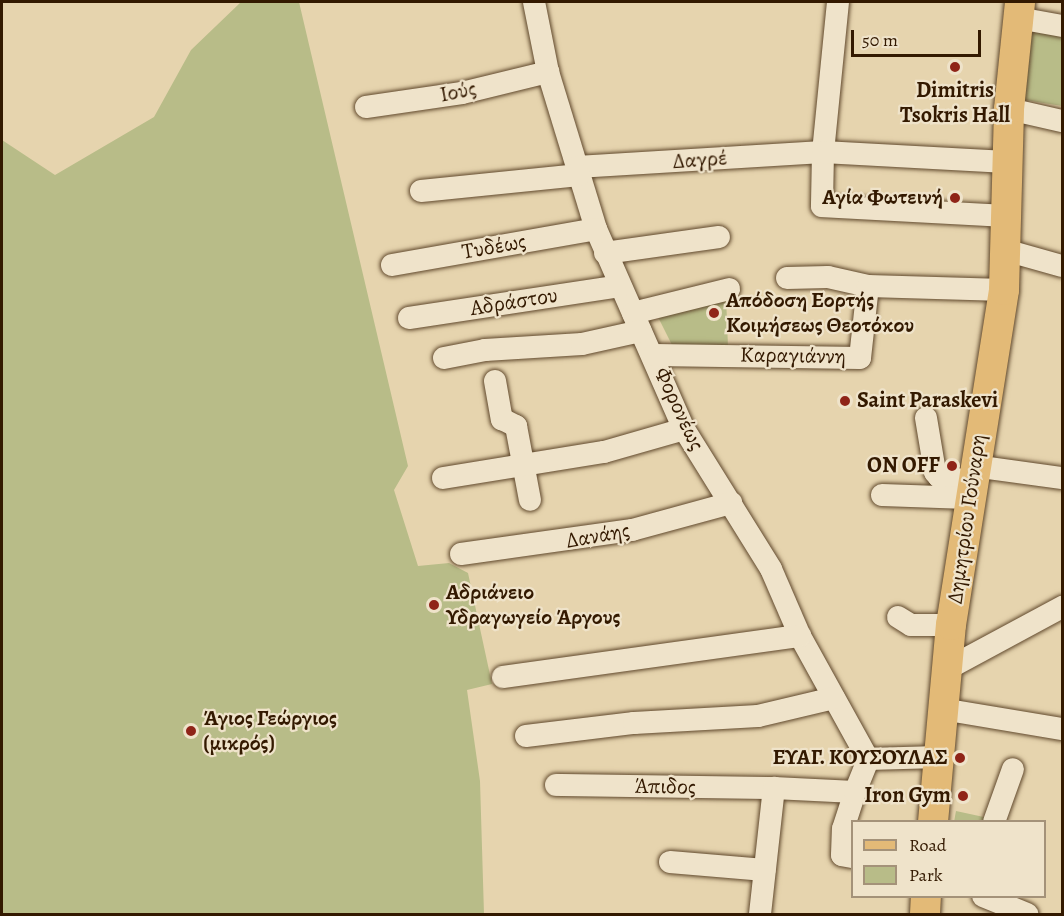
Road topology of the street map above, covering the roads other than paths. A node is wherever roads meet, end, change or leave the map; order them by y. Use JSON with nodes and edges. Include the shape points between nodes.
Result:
{"nodes":[{"id":1,"x":534,"y":2,"type":"edge"},
{"id":2,"x":838,"y":2,"type":"edge"},
{"id":3,"x":1019,"y":10,"type":"edge"},
{"id":4,"x":1062,"y":26,"type":"edge"},
{"id":5,"x":548,"y":72,"type":"junction"},
{"id":6,"x":366,"y":107,"type":"dead end"},
{"id":7,"x":1009,"y":109,"type":"junction"},
{"id":8,"x":1062,"y":121,"type":"edge"},
{"id":9,"x":823,"y":152,"type":"junction"},
{"id":10,"x":1007,"y":162,"type":"junction"},
{"id":11,"x":578,"y":171,"type":"junction"},
{"id":12,"x":421,"y":191,"type":"dead end"},
{"id":13,"x":1005,"y":216,"type":"junction"},
{"id":14,"x":596,"y":229,"type":"junction"},
{"id":15,"x":719,"y":237,"type":"dead end"},
{"id":16,"x":1005,"y":250,"type":"junction"},
{"id":17,"x":605,"y":253,"type":"junction"},
{"id":18,"x":392,"y":265,"type":"dead end"},
{"id":19,"x":1062,"y":266,"type":"edge"},
{"id":20,"x":786,"y":278,"type":"dead end"},
{"id":21,"x":620,"y":286,"type":"junction"},
{"id":22,"x":868,"y":286,"type":"junction"},
{"id":23,"x":729,"y":289,"type":"dead end"},
{"id":24,"x":1004,"y":290,"type":"junction"},
{"id":25,"x":409,"y":318,"type":"dead end"},
{"id":26,"x":637,"y":322,"type":"junction"},
{"id":27,"x":654,"y":355,"type":"junction"},
{"id":28,"x":444,"y":358,"type":"dead end"},
{"id":29,"x":495,"y":381,"type":"dead end"},
{"id":30,"x":926,"y":418,"type":"dead end"},
{"id":31,"x":684,"y":429,"type":"junction"},
{"id":32,"x":523,"y":466,"type":"junction"},
{"id":33,"x":443,"y":478,"type":"dead end"},
{"id":34,"x":1062,"y":478,"type":"edge"},
{"id":35,"x":971,"y":482,"type":"junction"},
{"id":36,"x":882,"y":495,"type":"dead end"},
{"id":37,"x":531,"y":500,"type":"dead end"},
{"id":38,"x":731,"y":503,"type":"junction"},
{"id":39,"x":461,"y":554,"type":"dead end"},
{"id":40,"x":1062,"y":606,"type":"edge"},
{"id":41,"x":898,"y":617,"type":"dead end"},
{"id":42,"x":951,"y":626,"type":"junction"},
{"id":43,"x":800,"y":636,"type":"junction"},
{"id":44,"x":946,"y":669,"type":"junction"},
{"id":45,"x":504,"y":677,"type":"dead end"},
{"id":46,"x":834,"y":698,"type":"junction"},
{"id":47,"x":942,"y":709,"type":"junction"},
{"id":48,"x":1062,"y":729,"type":"edge"},
{"id":49,"x":526,"y":736,"type":"dead end"},
{"id":50,"x":939,"y":757,"type":"junction"},
{"id":51,"x":868,"y":759,"type":"junction"},
{"id":52,"x":1013,"y":769,"type":"dead end"},
{"id":53,"x":556,"y":785,"type":"dead end"},
{"id":54,"x":774,"y":788,"type":"junction"},
{"id":55,"x":855,"y":792,"type":"junction"},
{"id":56,"x":933,"y":820,"type":"edge"},
{"id":57,"x":995,"y":820,"type":"edge"},
{"id":58,"x":851,"y":856,"type":"edge"},
{"id":59,"x":670,"y":862,"type":"dead end"},
{"id":60,"x":765,"y":870,"type":"junction"},
{"id":61,"x":926,"y":898,"type":"edge"},
{"id":62,"x":985,"y":898,"type":"edge"},
{"id":63,"x":760,"y":915,"type":"edge"},
{"id":64,"x":925,"y":915,"type":"edge"},
{"id":65,"x":1027,"y":915,"type":"edge"}],
"edges":[{"from":1,"to":5,"type":"street","name":"Φορονέως"},
{"from":2,"to":9,"type":"street"},
{"from":3,"to":4,"type":"street"},
{"from":3,"to":7,"type":"main road","name":"Δημητρίου Γούναρη"},
{"from":5,"to":6,"type":"street","name":"Ιούς","via":[[462,93]]},
{"from":5,"to":11,"type":"street","name":"Φορονέως"},
{"from":7,"to":8,"type":"street"},
{"from":7,"to":10,"type":"main road","name":"Δημητρίου Γούναρη"},
{"from":9,"to":10,"type":"street","name":"Δαγρέ"},
{"from":9,"to":11,"type":"street","name":"Δαγρέ"},
{"from":9,"to":13,"type":"street","via":[[822,206]]},
{"from":10,"to":13,"type":"main road","name":"Δημητρίου Γούναρη"},
{"from":11,"to":12,"type":"street","name":"Δαγρέ"},
{"from":11,"to":14,"type":"street","name":"Φορονέως"},
{"from":13,"to":16,"type":"main road","name":"Δημητρίου Γούναρη"},
{"from":14,"to":17,"type":"street","name":"Φορονέως"},
{"from":14,"to":18,"type":"street","name":"Τυδέως"},
{"from":15,"to":17,"type":"street"},
{"from":16,"to":19,"type":"street"},
{"from":16,"to":24,"type":"main road","name":"Δημητρίου Γούναρη"},
{"from":17,"to":21,"type":"street","name":"Φορονέως"},
{"from":20,"to":22,"type":"street","via":[[828,277]]},
{"from":21,"to":25,"type":"street","name":"Αδράστου"},
{"from":21,"to":26,"type":"street","name":"Φορονέως"},
{"from":22,"to":24,"type":"street"},
{"from":22,"to":27,"type":"street","name":"Καραγιάννη","via":[[860,358]]},
{"from":23,"to":26,"type":"street"},
{"from":24,"to":35,"type":"main road","name":"Δημητρίου Γούναρη"},
{"from":26,"to":27,"type":"street","name":"Φορονέως"},
{"from":26,"to":28,"type":"street","via":[[582,344],[485,350]]},
{"from":27,"to":31,"type":"street","name":"Φορονέως"},
{"from":29,"to":32,"type":"street","via":[[502,419],[516,426]]},
{"from":30,"to":35,"type":"street","via":[[935,472],[939,477]]},
{"from":31,"to":32,"type":"street","via":[[604,452]]},
{"from":31,"to":38,"type":"street","name":"Φορονέως"},
{"from":32,"to":33,"type":"street"},
{"from":32,"to":37,"type":"street"},
{"from":34,"to":35,"type":"street"},
{"from":35,"to":36,"type":"street"},
{"from":35,"to":42,"type":"main road","name":"Δημητρίου Γούναρη"},
{"from":38,"to":39,"type":"street","name":"Δανάης","via":[[632,530]]},
{"from":38,"to":43,"type":"street","name":"Φορονέως","via":[[771,569]]},
{"from":40,"to":44,"type":"street"},
{"from":41,"to":42,"type":"street","via":[[911,625]]},
{"from":42,"to":44,"type":"main road","name":"Δημητρίου Γούναρη"},
{"from":43,"to":45,"type":"street"},
{"from":43,"to":46,"type":"street","name":"Φορονέως"},
{"from":44,"to":47,"type":"main road","name":"Δημητρίου Γούναρη"},
{"from":46,"to":49,"type":"street","via":[[758,716],[634,723]]},
{"from":46,"to":51,"type":"street","name":"Φορονέως"},
{"from":47,"to":48,"type":"street"},
{"from":47,"to":50,"type":"main road","name":"Δημητρίου Γούναρη"},
{"from":50,"to":51,"type":"street"},
{"from":50,"to":56,"type":"main road","name":"Δημητρίου Γούναρη"},
{"from":51,"to":55,"type":"street"},
{"from":52,"to":57,"type":"street"},
{"from":53,"to":54,"type":"street","name":"Άπιδος"},
{"from":54,"to":55,"type":"street","name":"Άπιδος"},
{"from":54,"to":60,"type":"street"},
{"from":55,"to":58,"type":"street","via":[[843,838],[842,855]]},
{"from":59,"to":60,"type":"street"},
{"from":60,"to":63,"type":"street"},
{"from":61,"to":64,"type":"main road"},
{"from":62,"to":65,"type":"street"}]}
